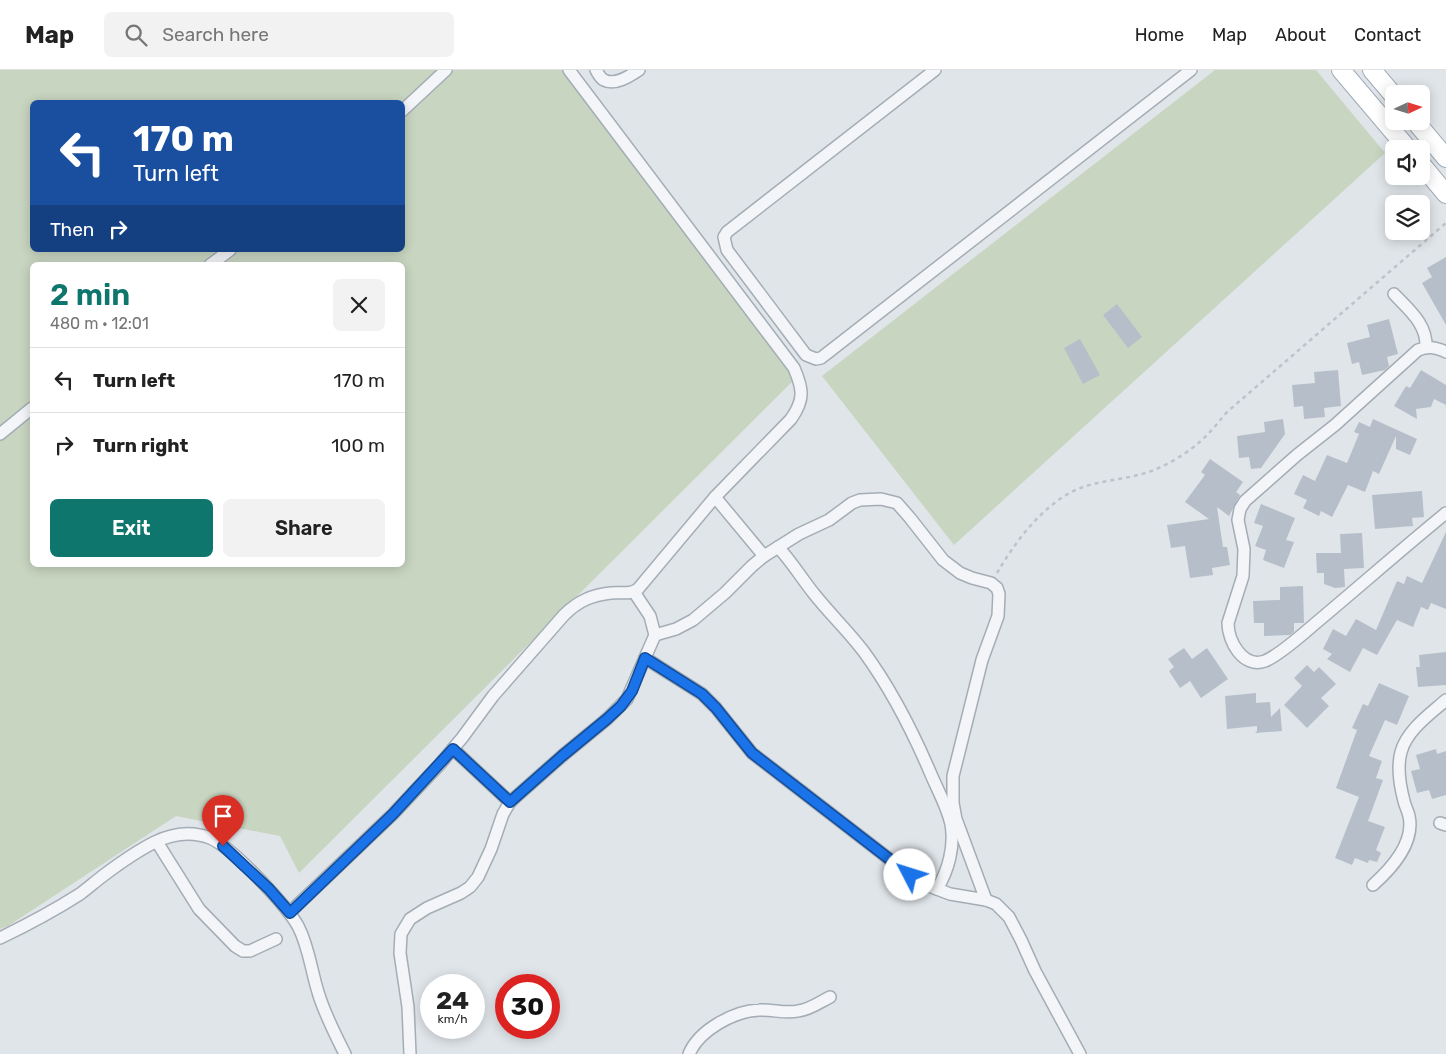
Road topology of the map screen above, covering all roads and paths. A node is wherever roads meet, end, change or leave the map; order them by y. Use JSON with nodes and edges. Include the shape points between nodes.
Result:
{"nodes":[{"id":1,"x":446,"y":70,"type":"edge"},
{"id":2,"x":569,"y":70,"type":"edge"},
{"id":3,"x":596,"y":70,"type":"edge"},
{"id":4,"x":639,"y":70,"type":"edge"},
{"id":5,"x":935,"y":70,"type":"edge"},
{"id":6,"x":1191,"y":70,"type":"edge"},
{"id":7,"x":1341,"y":70,"type":"edge"},
{"id":8,"x":1372,"y":70,"type":"edge"},
{"id":9,"x":1385,"y":85,"type":"edge"},
{"id":10,"x":405,"y":108,"type":"edge"},
{"id":11,"x":1425,"y":130,"type":"edge"},
{"id":12,"x":1400,"y":140,"type":"edge"},
{"id":13,"x":1440,"y":144,"type":"edge"},
{"id":14,"x":1446,"y":158,"type":"edge"},
{"id":15,"x":1430,"y":175,"type":"edge"},
{"id":16,"x":1446,"y":194,"type":"edge"},
{"id":17,"x":1446,"y":223,"type":"edge"},
{"id":18,"x":227,"y":252,"type":"edge"},
{"id":19,"x":214,"y":262,"type":"edge"},
{"id":20,"x":1394,"y":294,"type":"dead end"},
{"id":21,"x":1426,"y":347,"type":"junction"},
{"id":22,"x":1446,"y":352,"type":"edge"},
{"id":23,"x":30,"y":410,"type":"edge"},
{"id":24,"x":0,"y":434,"type":"edge"},
{"id":25,"x":715,"y":497,"type":"junction"},
{"id":26,"x":1446,"y":513,"type":"edge"},
{"id":27,"x":778,"y":547,"type":"junction"},
{"id":28,"x":764,"y":556,"type":"junction"},
{"id":29,"x":991,"y":583,"type":"junction"},
{"id":30,"x":634,"y":592,"type":"junction"},
{"id":31,"x":655,"y":635,"type":"junction"},
{"id":32,"x":645,"y":658,"type":"junction"},
{"id":33,"x":1446,"y":700,"type":"edge"},
{"id":34,"x":453,"y":749,"type":"junction"},
{"id":35,"x":510,"y":802,"type":"junction"},
{"id":36,"x":156,"y":842,"type":"junction"},
{"id":37,"x":1373,"y":884,"type":"dead end"},
{"id":38,"x":937,"y":889,"type":"junction"},
{"id":39,"x":986,"y":900,"type":"junction"},
{"id":40,"x":290,"y":913,"type":"junction"},
{"id":41,"x":0,"y":938,"type":"edge"},
{"id":42,"x":276,"y":939,"type":"dead end"},
{"id":43,"x":830,"y":997,"type":"dead end"},
{"id":44,"x":345,"y":1054,"type":"edge"},
{"id":45,"x":410,"y":1054,"type":"edge"},
{"id":46,"x":689,"y":1054,"type":"edge"},
{"id":47,"x":1080,"y":1054,"type":"edge"}],
"edges":[{"from":1,"to":10,"type":"street"},
{"from":2,"to":25,"type":"street","via":[[794,368],[801,384],[799,407],[791,419]]},
{"from":3,"to":4,"type":"street","via":[[602,79],[611,81],[622,80]]},
{"from":5,"to":6,"type":"street","via":[[724,237],[728,250],[810,358],[821,358]]},
{"from":7,"to":12,"type":"main road"},
{"from":8,"to":9,"type":"main road"},
{"from":11,"to":13,"type":"main road"},
{"from":13,"to":14,"type":"main road"},
{"from":15,"to":16,"type":"main road"},
{"from":17,"to":29,"type":"path","via":[[1234,405],[1206,437],[1186,452],[1154,471],[1082,488],[1052,505],[1031,526]]},
{"from":18,"to":19,"type":"street"},
{"from":20,"to":21,"type":"street","via":[[1425,331]]},
{"from":21,"to":22,"type":"street"},
{"from":21,"to":26,"type":"street","via":[[1410,356],[1245,501],[1240,509],[1238,520],[1244,568],[1228,623],[1230,637],[1241,655],[1258,662],[1270,658]]},
{"from":23,"to":24,"type":"street"},
{"from":25,"to":28,"type":"street"},
{"from":25,"to":30,"type":"street"},
{"from":27,"to":28,"type":"street"},
{"from":27,"to":29,"type":"street","via":[[829,520],[852,503],[887,499],[897,503],[950,566],[966,576]]},
{"from":27,"to":38,"type":"street","via":[[874,666],[926,762],[943,801],[952,833],[948,869]]},
{"from":28,"to":31,"type":"street","via":[[693,620]]},
{"from":29,"to":39,"type":"street","via":[[999,594],[998,616],[986,646],[955,764],[953,794],[956,820]]},
{"from":30,"to":31,"type":"street","via":[[650,616]]},
{"from":30,"to":34,"type":"street","via":[[599,595],[572,607],[537,644]]},
{"from":31,"to":32,"type":"street"},
{"from":32,"to":35,"type":"street","via":[[632,691],[621,706]]},
{"from":32,"to":38,"type":"street","via":[[702,694],[752,753],[910,875]]},
{"from":33,"to":37,"type":"street","via":[[1413,730],[1401,751],[1399,776],[1410,818],[1407,839],[1389,871]]},
{"from":34,"to":35,"type":"street"},
{"from":34,"to":40,"type":"street","via":[[393,814]]},
{"from":35,"to":45,"type":"street","via":[[492,849],[470,887],[410,919],[401,934]]},
{"from":36,"to":40,"type":"street","via":[[192,834],[212,839],[259,880]]},
{"from":36,"to":41,"type":"street","via":[[125,860],[75,897]]},
{"from":36,"to":42,"type":"street","via":[[199,909],[235,946],[250,951]]},
{"from":38,"to":39,"type":"street"},
{"from":39,"to":47,"type":"street","via":[[996,904],[1009,918]]},
{"from":40,"to":44,"type":"street","via":[[305,942],[321,1004]]},
{"from":43,"to":46,"type":"street","via":[[800,1011],[757,1010],[735,1014],[708,1032]]}]}
